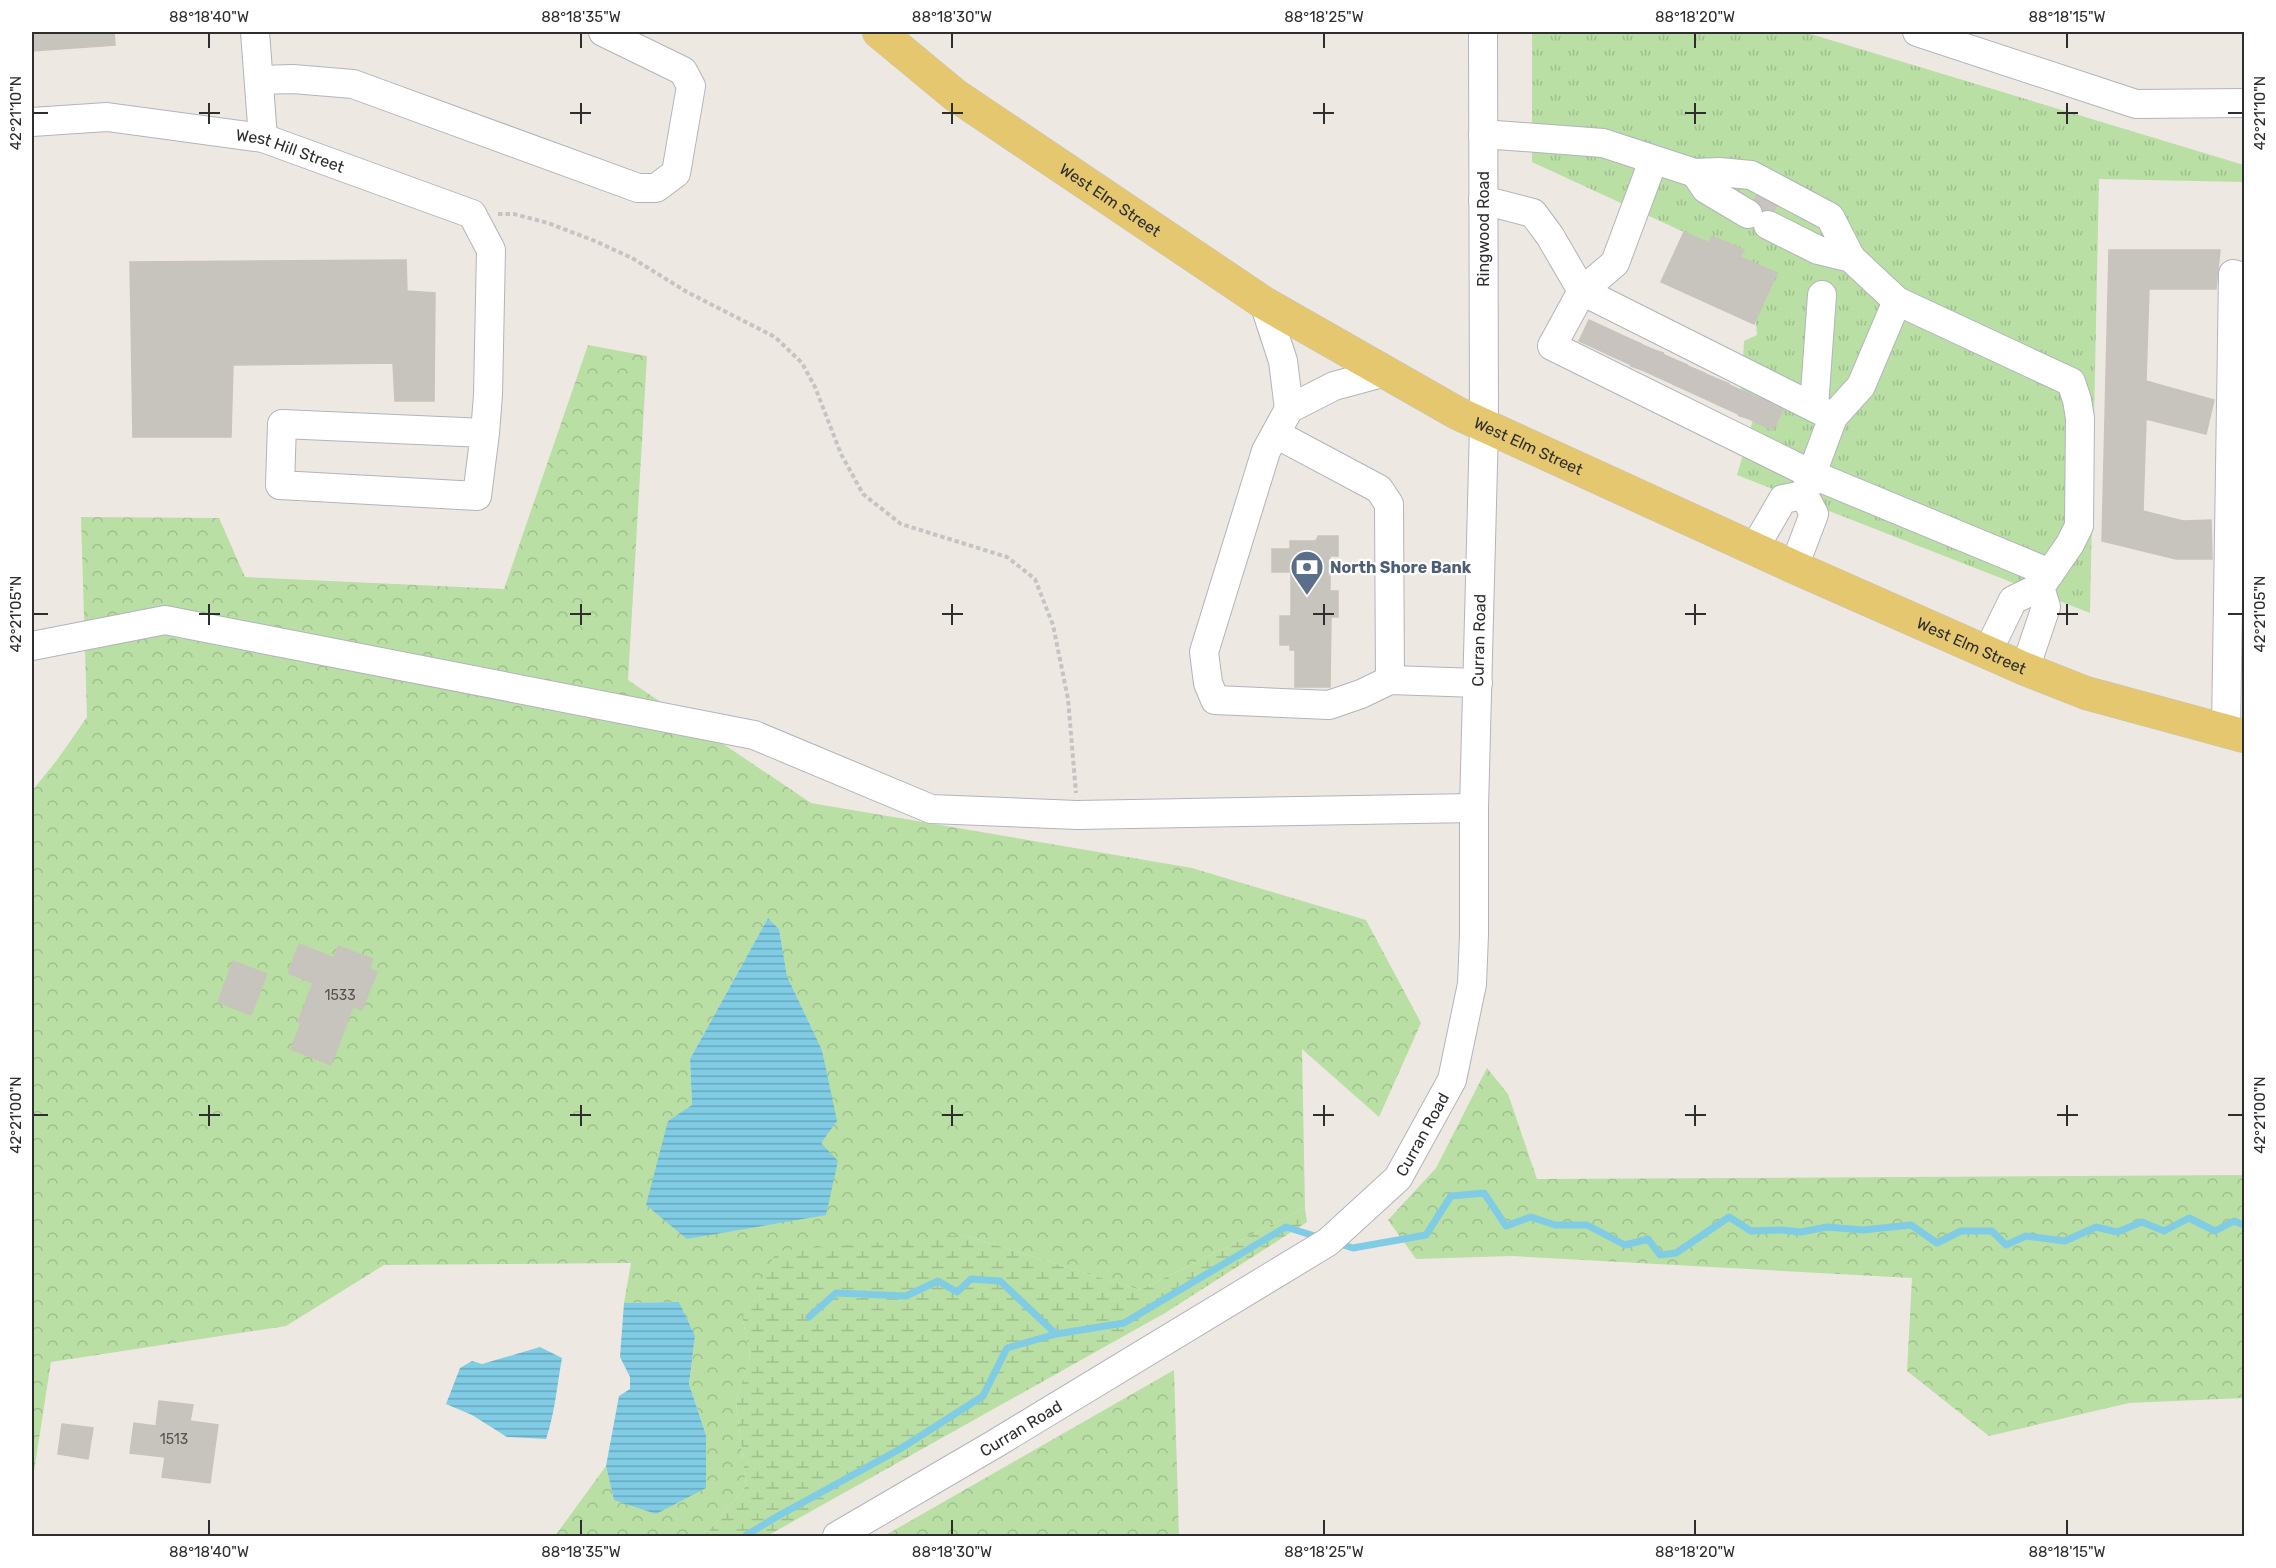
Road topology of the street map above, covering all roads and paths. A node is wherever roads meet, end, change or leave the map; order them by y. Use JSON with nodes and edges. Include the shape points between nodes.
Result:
{"nodes":[{"id":1,"x":255,"y":32,"type":"edge"},
{"id":2,"x":603,"y":32,"type":"edge"},
{"id":3,"x":879,"y":32,"type":"edge"},
{"id":4,"x":1483,"y":32,"type":"edge"},
{"id":5,"x":1917,"y":32,"type":"edge"},
{"id":6,"x":259,"y":80,"type":"junction"},
{"id":7,"x":2244,"y":103,"type":"edge"},
{"id":8,"x":32,"y":122,"type":"edge"},
{"id":9,"x":1483,"y":134,"type":"junction"},
{"id":10,"x":263,"y":138,"type":"junction"},
{"id":11,"x":1653,"y":161,"type":"junction"},
{"id":12,"x":1695,"y":173,"type":"junction"},
{"id":13,"x":1483,"y":200,"type":"junction"},
{"id":14,"x":472,"y":214,"type":"junction"},
{"id":15,"x":1851,"y":258,"type":"junction"},
{"id":16,"x":2244,"y":277,"type":"edge"},
{"id":17,"x":1582,"y":291,"type":"junction"},
{"id":18,"x":1822,"y":295,"type":"dead end"},
{"id":19,"x":1896,"y":301,"type":"junction"},
{"id":20,"x":1264,"y":303,"type":"junction"},
{"id":21,"x":1386,"y":372,"type":"junction"},
{"id":22,"x":1679,"y":374,"type":"junction"},
{"id":23,"x":1289,"y":410,"type":"junction"},
{"id":24,"x":1824,"y":412,"type":"junction"},
{"id":25,"x":1484,"y":427,"type":"junction"},
{"id":26,"x":485,"y":433,"type":"junction"},
{"id":27,"x":1276,"y":434,"type":"junction"},
{"id":28,"x":1807,"y":484,"type":"junction"},
{"id":29,"x":1754,"y":549,"type":"junction"},
{"id":30,"x":1794,"y":567,"type":"junction"},
{"id":31,"x":2045,"y":580,"type":"junction"},
{"id":32,"x":32,"y":646,"type":"edge"},
{"id":33,"x":1987,"y":653,"type":"junction"},
{"id":34,"x":2025,"y":669,"type":"junction"},
{"id":35,"x":1390,"y":680,"type":"junction"},
{"id":36,"x":1478,"y":683,"type":"junction"},
{"id":37,"x":2235,"y":733,"type":"edge"},
{"id":38,"x":1474,"y":808,"type":"junction"},
{"id":39,"x":1077,"y":814,"type":"junction"},
{"id":40,"x":837,"y":1536,"type":"edge"}],
"edges":[{"from":1,"to":6,"type":"street"},
{"from":2,"to":6,"type":"street","via":[[684,71],[691,86],[676,173],[656,188],[638,188],[352,84]]},
{"from":3,"to":20,"type":"main road","name":"West Elm Street","via":[[955,95]]},
{"from":4,"to":9,"type":"street","name":"Ringwood Road"},
{"from":5,"to":7,"type":"street","via":[[2136,104]]},
{"from":6,"to":10,"type":"street"},
{"from":8,"to":10,"type":"street","name":"West Hill Street","via":[[107,117]]},
{"from":9,"to":11,"type":"street","via":[[1603,143]]},
{"from":9,"to":13,"type":"street","name":"Ringwood Road"},
{"from":10,"to":14,"type":"street","name":"West Hill Street"},
{"from":11,"to":12,"type":"street"},
{"from":11,"to":17,"type":"street","via":[[1614,263]]},
{"from":12,"to":15,"type":"street","via":[[1818,250]]},
{"from":12,"to":15,"type":"street","via":[[1752,175],[1830,216]]},
{"from":13,"to":17,"type":"street","via":[[1533,213]]},
{"from":13,"to":25,"type":"street","name":"Ringwood Road"},
{"from":14,"to":26,"type":"street","via":[[491,250]]},
{"from":14,"to":39,"type":"path","via":[[514,214],[595,241],[775,337],[802,363],[841,454],[863,494],[901,524],[1007,557],[1035,579],[1053,625],[1068,699]]},
{"from":15,"to":19,"type":"street"},
{"from":16,"to":37,"type":"street","via":[[2233,274]]},
{"from":17,"to":22,"type":"street"},
{"from":17,"to":22,"type":"street","via":[[1552,346]]},
{"from":18,"to":24,"type":"street"},
{"from":19,"to":24,"type":"street","via":[[1861,386]]},
{"from":19,"to":31,"type":"street","via":[[2071,382],[2080,418],[2079,526]]},
{"from":20,"to":21,"type":"main road","name":"West Elm Street"},
{"from":20,"to":23,"type":"street","via":[[1283,361]]},
{"from":21,"to":23,"type":"street","via":[[1334,386]]},
{"from":21,"to":25,"type":"main road","name":"West Elm Street"},
{"from":22,"to":24,"type":"street"},
{"from":22,"to":28,"type":"street"},
{"from":23,"to":27,"type":"street"},
{"from":24,"to":28,"type":"street"},
{"from":25,"to":29,"type":"main road","name":"West Elm Street"},
{"from":25,"to":36,"type":"street","name":"Curran Road"},
{"from":26,"to":26,"type":"street","via":[[282,424],[280,485],[477,496]]},
{"from":27,"to":35,"type":"street","via":[[1379,489],[1389,504]]},
{"from":27,"to":35,"type":"street","via":[[1266,451],[1204,652],[1208,683],[1215,700],[1329,705]]},
{"from":28,"to":29,"type":"street","via":[[1783,499]]},
{"from":28,"to":30,"type":"street","via":[[1814,514]]},
{"from":28,"to":31,"type":"street"},
{"from":29,"to":30,"type":"main road","name":"West Elm Street"},
{"from":30,"to":33,"type":"main road","name":"West Elm Street"},
{"from":31,"to":33,"type":"street","via":[[2013,600]]},
{"from":31,"to":34,"type":"street","via":[[2046,607]]},
{"from":32,"to":39,"type":"street","via":[[165,620],[754,735],[932,809]]},
{"from":33,"to":34,"type":"main road","name":"West Elm Street"},
{"from":34,"to":37,"type":"main road","name":"West Elm Street","via":[[2086,693]]},
{"from":35,"to":36,"type":"street"},
{"from":36,"to":38,"type":"street","name":"Curran Road"},
{"from":38,"to":39,"type":"street"},
{"from":38,"to":40,"type":"street","name":"Curran Road","via":[[1472,984],[1452,1080],[1398,1178],[1328,1242]]}]}
